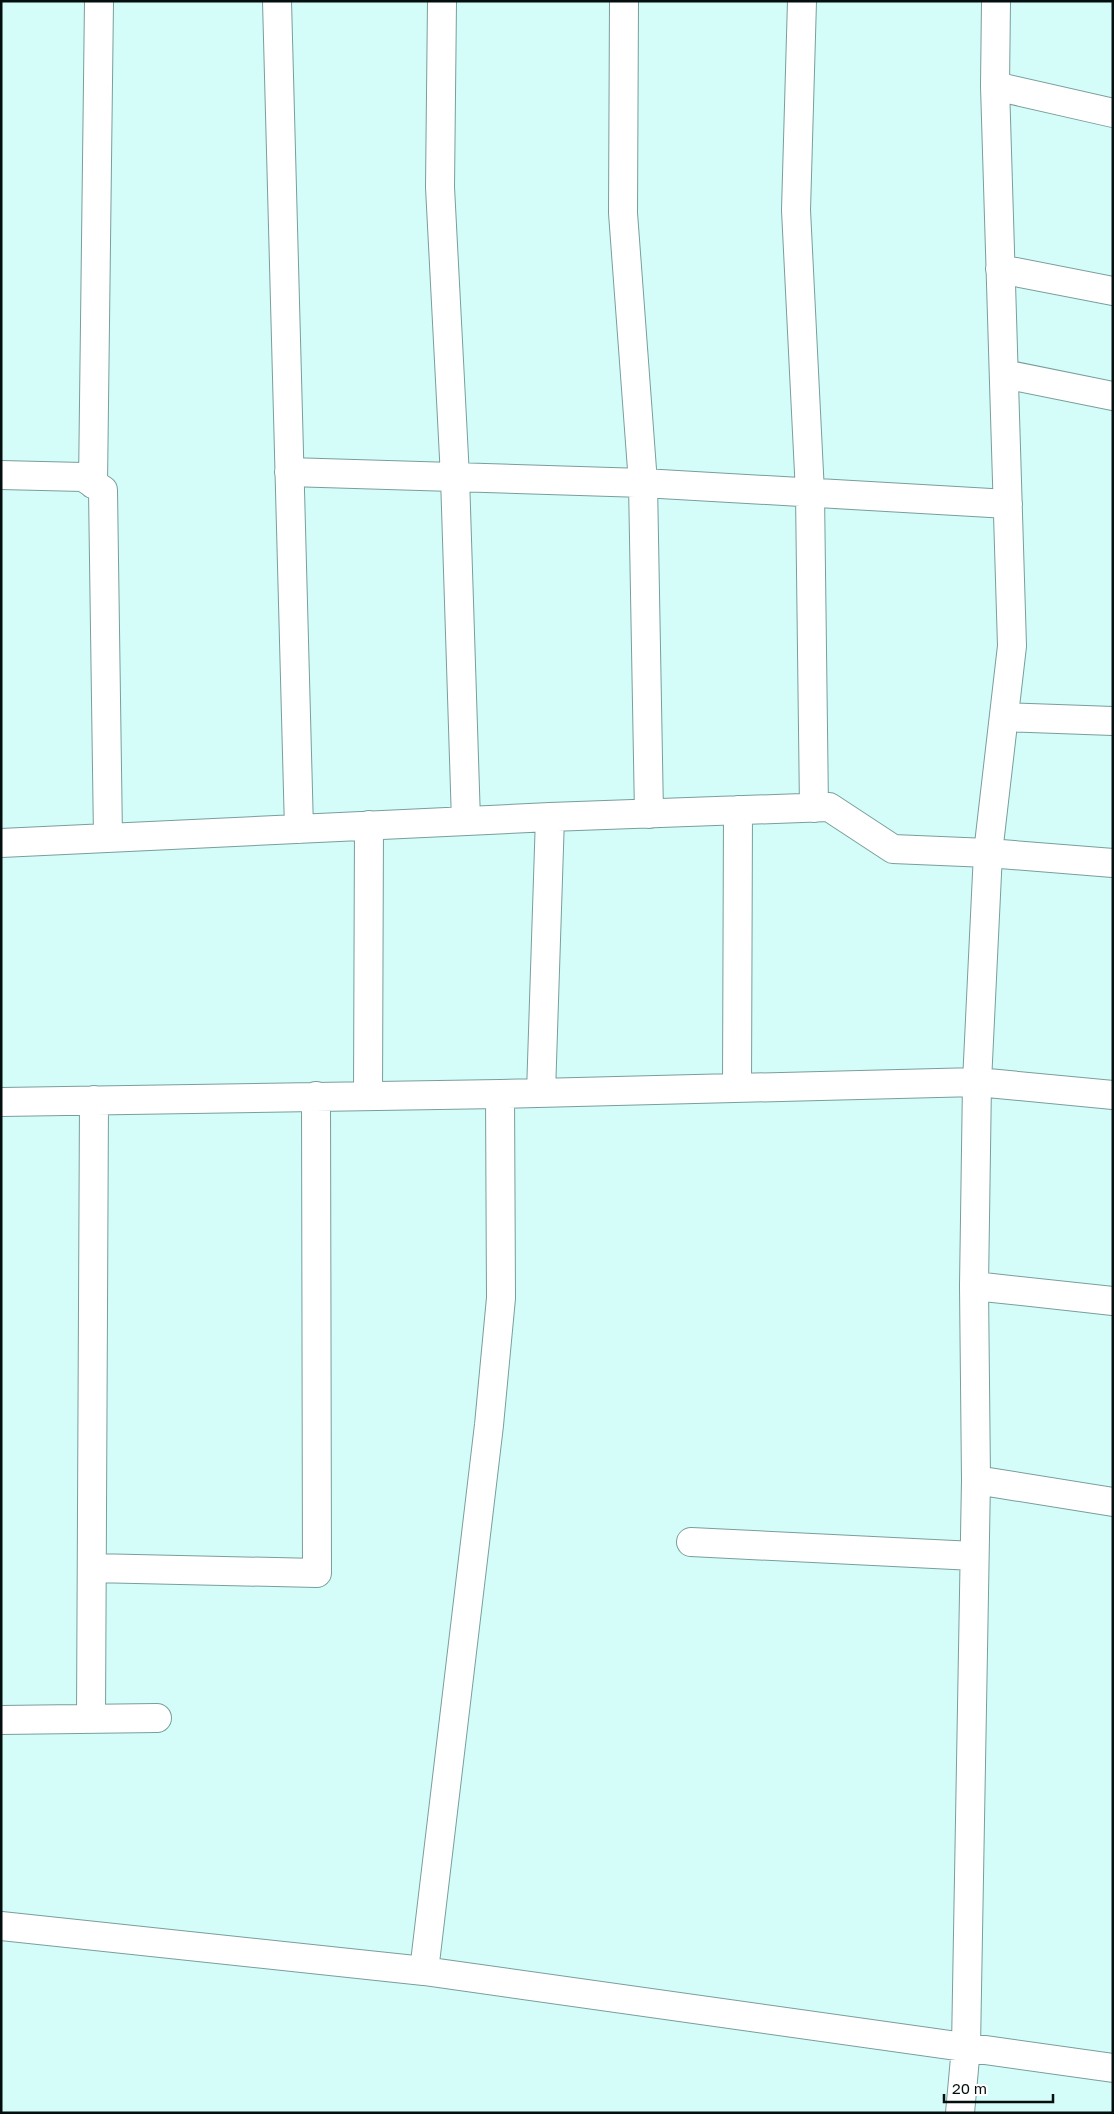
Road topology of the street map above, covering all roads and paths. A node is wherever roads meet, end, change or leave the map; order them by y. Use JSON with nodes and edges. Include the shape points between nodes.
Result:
{"nodes":[{"id":1,"x":98,"y":1,"type":"edge"},
{"id":2,"x":277,"y":1,"type":"edge"},
{"id":3,"x":442,"y":1,"type":"edge"},
{"id":4,"x":624,"y":1,"type":"edge"},
{"id":5,"x":802,"y":1,"type":"edge"},
{"id":6,"x":996,"y":1,"type":"edge"},
{"id":7,"x":995,"y":86,"type":"junction"},
{"id":8,"x":1113,"y":113,"type":"edge"},
{"id":9,"x":1000,"y":269,"type":"junction"},
{"id":10,"x":1113,"y":291,"type":"edge"},
{"id":11,"x":1004,"y":374,"type":"junction"},
{"id":12,"x":1113,"y":396,"type":"edge"},
{"id":13,"x":289,"y":472,"type":"junction"},
{"id":14,"x":1,"y":475,"type":"edge"},
{"id":15,"x":455,"y":477,"type":"junction"},
{"id":16,"x":643,"y":483,"type":"junction"},
{"id":17,"x":93,"y":484,"type":"junction"},
{"id":18,"x":810,"y":493,"type":"junction"},
{"id":19,"x":1008,"y":504,"type":"junction"},
{"id":20,"x":1005,"y":717,"type":"junction"},
{"id":21,"x":1113,"y":722,"type":"edge"},
{"id":22,"x":814,"y":808,"type":"junction"},
{"id":23,"x":738,"y":810,"type":"junction"},
{"id":24,"x":649,"y":814,"type":"junction"},
{"id":25,"x":550,"y":817,"type":"junction"},
{"id":26,"x":466,"y":821,"type":"junction"},
{"id":27,"x":369,"y":825,"type":"junction"},
{"id":28,"x":298,"y":829,"type":"junction"},
{"id":29,"x":108,"y":838,"type":"junction"},
{"id":30,"x":1,"y":843,"type":"edge"},
{"id":31,"x":988,"y":853,"type":"junction"},
{"id":32,"x":1113,"y":863,"type":"edge"},
{"id":33,"x":977,"y":1082,"type":"junction"},
{"id":34,"x":737,"y":1088,"type":"junction"},
{"id":35,"x":541,"y":1093,"type":"junction"},
{"id":36,"x":500,"y":1094,"type":"junction"},
{"id":37,"x":1113,"y":1095,"type":"edge"},
{"id":38,"x":316,"y":1096,"type":"junction"},
{"id":39,"x":368,"y":1096,"type":"junction"},
{"id":40,"x":94,"y":1100,"type":"junction"},
{"id":41,"x":1,"y":1102,"type":"edge"},
{"id":42,"x":974,"y":1286,"type":"junction"},
{"id":43,"x":1113,"y":1301,"type":"edge"},
{"id":44,"x":976,"y":1480,"type":"junction"},
{"id":45,"x":1113,"y":1502,"type":"edge"},
{"id":46,"x":692,"y":1542,"type":"dead end"},
{"id":47,"x":974,"y":1556,"type":"junction"},
{"id":48,"x":92,"y":1568,"type":"junction"},
{"id":49,"x":157,"y":1718,"type":"dead end"},
{"id":50,"x":91,"y":1719,"type":"junction"},
{"id":51,"x":1,"y":1720,"type":"edge"},
{"id":52,"x":1,"y":1926,"type":"edge"},
{"id":53,"x":424,"y":1971,"type":"junction"},
{"id":54,"x":966,"y":2047,"type":"junction"},
{"id":55,"x":1113,"y":2068,"type":"edge"},
{"id":56,"x":960,"y":2113,"type":"edge"}],
"edges":[{"from":1,"to":17,"type":"street"},
{"from":2,"to":13,"type":"street"},
{"from":3,"to":15,"type":"street","via":[[440,187]]},
{"from":4,"to":16,"type":"street","via":[[623,213]]},
{"from":5,"to":18,"type":"street","via":[[796,210]]},
{"from":6,"to":7,"type":"street"},
{"from":7,"to":8,"type":"street"},
{"from":7,"to":9,"type":"street"},
{"from":9,"to":10,"type":"street"},
{"from":9,"to":11,"type":"street"},
{"from":11,"to":12,"type":"street"},
{"from":11,"to":19,"type":"street"},
{"from":13,"to":15,"type":"street"},
{"from":13,"to":28,"type":"street"},
{"from":14,"to":17,"type":"street","via":[[82,477]]},
{"from":15,"to":16,"type":"street"},
{"from":15,"to":26,"type":"street"},
{"from":16,"to":18,"type":"street"},
{"from":16,"to":24,"type":"street"},
{"from":17,"to":29,"type":"street","via":[[103,490]]},
{"from":18,"to":19,"type":"street"},
{"from":18,"to":22,"type":"street"},
{"from":19,"to":20,"type":"street","via":[[1012,646]]},
{"from":20,"to":21,"type":"street"},
{"from":20,"to":31,"type":"street"},
{"from":22,"to":23,"type":"street"},
{"from":22,"to":31,"type":"street","via":[[829,807],[893,849]]},
{"from":23,"to":24,"type":"street"},
{"from":23,"to":34,"type":"street"},
{"from":24,"to":25,"type":"street"},
{"from":25,"to":26,"type":"street"},
{"from":25,"to":35,"type":"street"},
{"from":26,"to":27,"type":"street"},
{"from":27,"to":28,"type":"street"},
{"from":27,"to":39,"type":"street"},
{"from":28,"to":29,"type":"street"},
{"from":29,"to":30,"type":"street"},
{"from":31,"to":32,"type":"street"},
{"from":31,"to":33,"type":"street"},
{"from":33,"to":34,"type":"street"},
{"from":33,"to":37,"type":"street"},
{"from":33,"to":42,"type":"street"},
{"from":34,"to":35,"type":"street"},
{"from":35,"to":36,"type":"street"},
{"from":36,"to":39,"type":"street"},
{"from":36,"to":53,"type":"street","via":[[501,1298],[489,1425]]},
{"from":38,"to":39,"type":"street"},
{"from":38,"to":40,"type":"street"},
{"from":38,"to":48,"type":"street","via":[[317,1573]]},
{"from":40,"to":41,"type":"street"},
{"from":40,"to":48,"type":"street"},
{"from":42,"to":43,"type":"street"},
{"from":42,"to":44,"type":"street"},
{"from":44,"to":45,"type":"street"},
{"from":44,"to":47,"type":"street"},
{"from":46,"to":47,"type":"street"},
{"from":47,"to":54,"type":"street"},
{"from":48,"to":50,"type":"street"},
{"from":49,"to":50,"type":"street"},
{"from":50,"to":51,"type":"street"},
{"from":52,"to":53,"type":"street"},
{"from":53,"to":54,"type":"street"},
{"from":54,"to":55,"type":"street"},
{"from":54,"to":56,"type":"street"}]}
